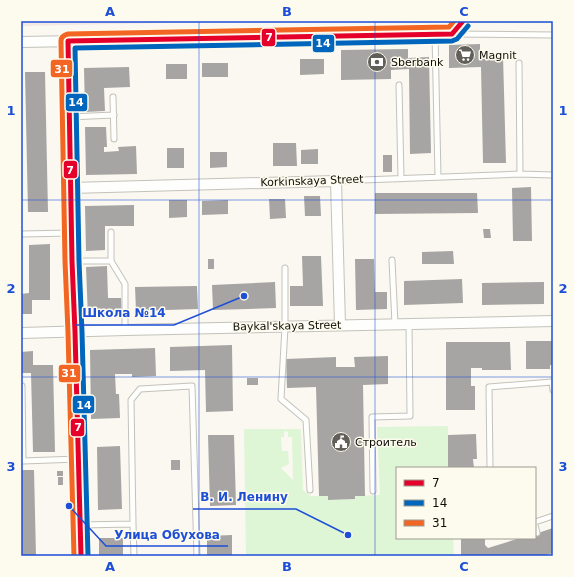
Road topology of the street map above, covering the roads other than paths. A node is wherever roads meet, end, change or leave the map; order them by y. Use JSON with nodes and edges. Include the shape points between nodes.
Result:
{"nodes":[{"id":1,"x":463,"y":21,"type":"edge"},
{"id":2,"x":435,"y":34,"type":"junction"},
{"id":3,"x":452,"y":34,"type":"junction"},
{"id":4,"x":553,"y":34,"type":"edge"},
{"id":5,"x":21,"y":42,"type":"edge"},
{"id":6,"x":68,"y":42,"type":"junction"},
{"id":7,"x":519,"y":63,"type":"dead end"},
{"id":8,"x":400,"y":85,"type":"dead end"},
{"id":9,"x":113,"y":97,"type":"dead end"},
{"id":10,"x":114,"y":115,"type":"junction"},
{"id":11,"x":69,"y":117,"type":"junction"},
{"id":12,"x":114,"y":139,"type":"dead end"},
{"id":13,"x":520,"y":174,"type":"junction"},
{"id":14,"x":553,"y":175,"type":"edge"},
{"id":15,"x":438,"y":177,"type":"junction"},
{"id":16,"x":401,"y":178,"type":"junction"},
{"id":17,"x":336,"y":181,"type":"junction"},
{"id":18,"x":70,"y":188,"type":"junction"},
{"id":19,"x":111,"y":232,"type":"dead end"},
{"id":20,"x":71,"y":233,"type":"junction"},
{"id":21,"x":21,"y":234,"type":"edge"},
{"id":22,"x":392,"y":260,"type":"dead end"},
{"id":23,"x":72,"y":261,"type":"junction"},
{"id":24,"x":111,"y":261,"type":"junction"},
{"id":25,"x":285,"y":268,"type":"dead end"},
{"id":26,"x":553,"y":321,"type":"edge"},
{"id":27,"x":395,"y":324,"type":"junction"},
{"id":28,"x":409,"y":324,"type":"junction"},
{"id":29,"x":340,"y":325,"type":"junction"},
{"id":30,"x":285,"y":327,"type":"junction"},
{"id":31,"x":125,"y":330,"type":"junction"},
{"id":32,"x":76,"y":332,"type":"junction"},
{"id":33,"x":21,"y":333,"type":"edge"},
{"id":34,"x":21,"y":386,"type":"edge"},
{"id":35,"x":553,"y":390,"type":"edge"},
{"id":36,"x":22,"y":448,"type":"edge"},
{"id":37,"x":78,"y":459,"type":"junction"},
{"id":38,"x":22,"y":461,"type":"edge"},
{"id":39,"x":490,"y":467,"type":"edge"},
{"id":40,"x":310,"y":490,"type":"dead end"},
{"id":41,"x":372,"y":492,"type":"dead end"},
{"id":42,"x":553,"y":516,"type":"edge"},
{"id":43,"x":536,"y":522,"type":"edge"},
{"id":44,"x":133,"y":524,"type":"junction"},
{"id":45,"x":80,"y":525,"type":"junction"},
{"id":46,"x":536,"y":529,"type":"edge"},
{"id":47,"x":537,"y":533,"type":"dead end"},
{"id":48,"x":81,"y":556,"type":"edge"},
{"id":49,"x":134,"y":556,"type":"edge"},
{"id":50,"x":197,"y":556,"type":"edge"}],
"edges":[{"from":1,"to":3,"type":"street"},
{"from":2,"to":3,"type":"street"},
{"from":2,"to":6,"type":"street"},
{"from":2,"to":15,"type":"lane"},
{"from":3,"to":4,"type":"lane"},
{"from":5,"to":6,"type":"street"},
{"from":6,"to":11,"type":"street"},
{"from":7,"to":13,"type":"lane"},
{"from":8,"to":16,"type":"lane"},
{"from":9,"to":10,"type":"lane"},
{"from":10,"to":11,"type":"lane"},
{"from":10,"to":12,"type":"lane"},
{"from":11,"to":18,"type":"street"},
{"from":13,"to":14,"type":"lane","name":"Korkinskaya Street"},
{"from":13,"to":15,"type":"lane","name":"Korkinskaya Street"},
{"from":15,"to":16,"type":"lane","name":"Korkinskaya Street"},
{"from":16,"to":17,"type":"lane","name":"Korkinskaya Street"},
{"from":17,"to":18,"type":"street","name":"Korkinskaya Street"},
{"from":17,"to":29,"type":"street"},
{"from":18,"to":20,"type":"street"},
{"from":19,"to":24,"type":"lane"},
{"from":20,"to":21,"type":"lane"},
{"from":20,"to":23,"type":"street"},
{"from":22,"to":27,"type":"lane"},
{"from":23,"to":24,"type":"lane"},
{"from":23,"to":32,"type":"street"},
{"from":24,"to":31,"type":"lane","via":[[125,284]]},
{"from":25,"to":30,"type":"lane"},
{"from":26,"to":28,"type":"street","name":"Baykal'skaya Street"},
{"from":27,"to":28,"type":"street","name":"Baykal'skaya Street"},
{"from":27,"to":29,"type":"street","name":"Baykal'skaya Street"},
{"from":28,"to":41,"type":"lane","via":[[410,416],[372,417]]},
{"from":29,"to":30,"type":"street","name":"Baykal'skaya Street"},
{"from":30,"to":31,"type":"street","name":"Baykal'skaya Street"},
{"from":30,"to":40,"type":"lane","via":[[281,399],[306,420]]},
{"from":31,"to":32,"type":"street","name":"Baykal'skaya Street"},
{"from":32,"to":33,"type":"street","name":"Baykal'skaya Street"},
{"from":32,"to":37,"type":"street"},
{"from":34,"to":36,"type":"lane"},
{"from":35,"to":39,"type":"lane","via":[[552,382],[489,387]]},
{"from":36,"to":38,"type":"lane"},
{"from":37,"to":38,"type":"lane"},
{"from":37,"to":45,"type":"street"},
{"from":42,"to":43,"type":"lane"},
{"from":44,"to":45,"type":"lane"},
{"from":44,"to":49,"type":"lane"},
{"from":44,"to":50,"type":"lane","via":[[131,400],[140,389],[192,386]]},
{"from":45,"to":48,"type":"street"},
{"from":46,"to":47,"type":"lane"}]}
